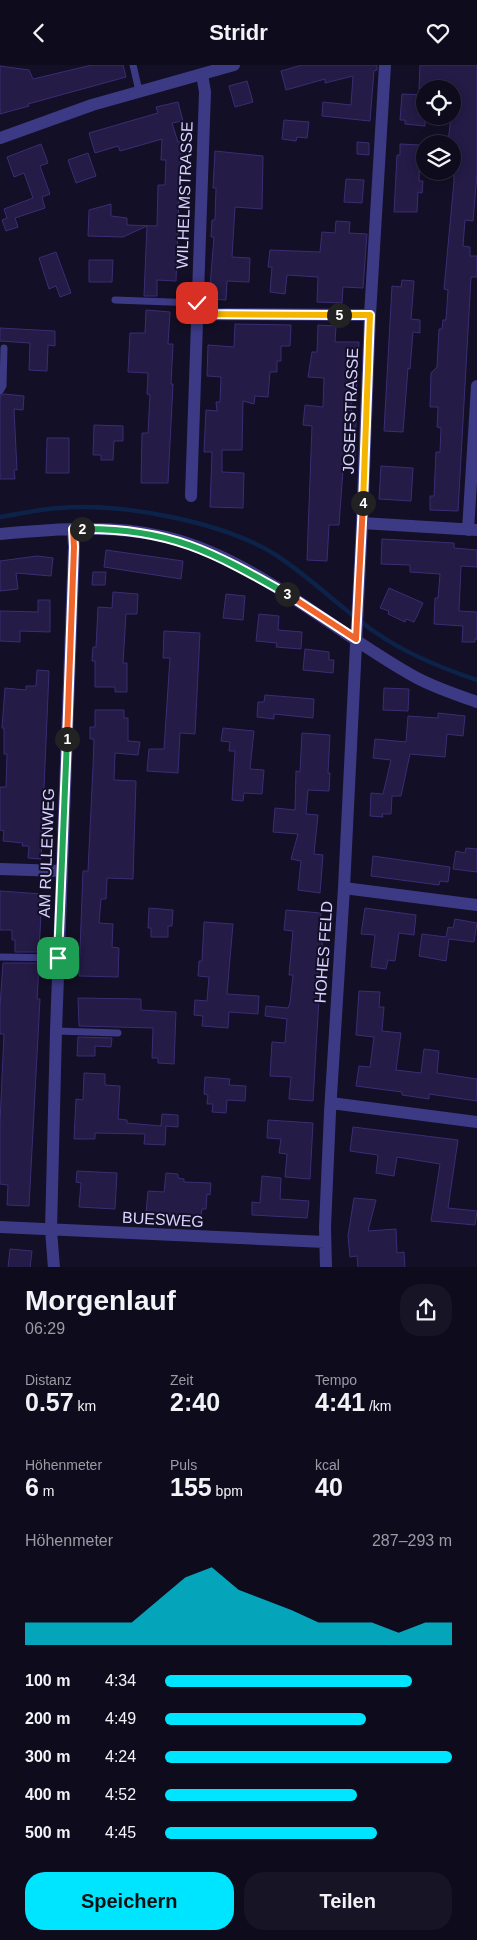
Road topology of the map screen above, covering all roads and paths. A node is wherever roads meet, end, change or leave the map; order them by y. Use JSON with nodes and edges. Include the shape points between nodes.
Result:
{"nodes":[{"id":1,"x":133,"y":65,"type":"edge"},
{"id":2,"x":234,"y":65,"type":"edge"},
{"id":3,"x":385,"y":65,"type":"edge"},
{"id":4,"x":202,"y":75,"type":"junction"},
{"id":5,"x":140,"y":91,"type":"junction"},
{"id":6,"x":0,"y":137,"type":"edge"},
{"id":7,"x":115,"y":300,"type":"dead end"},
{"id":8,"x":197,"y":308,"type":"junction"},
{"id":9,"x":370,"y":315,"type":"junction"},
{"id":10,"x":4,"y":348,"type":"dead end"},
{"id":11,"x":477,"y":386,"type":"edge"},
{"id":12,"x":0,"y":391,"type":"edge"},
{"id":13,"x":192,"y":496,"type":"dead end"},
{"id":14,"x":362,"y":523,"type":"junction"},
{"id":15,"x":73,"y":529,"type":"junction"},
{"id":16,"x":473,"y":530,"type":"edge"},
{"id":17,"x":0,"y":535,"type":"edge"},
{"id":18,"x":356,"y":636,"type":"junction"},
{"id":19,"x":477,"y":702,"type":"edge"},
{"id":20,"x":0,"y":869,"type":"edge"},
{"id":21,"x":61,"y":871,"type":"junction"},
{"id":22,"x":344,"y":888,"type":"junction"},
{"id":23,"x":477,"y":905,"type":"edge"},
{"id":24,"x":0,"y":957,"type":"edge"},
{"id":25,"x":58,"y":958,"type":"junction"},
{"id":26,"x":56,"y":1031,"type":"junction"},
{"id":27,"x":118,"y":1033,"type":"dead end"},
{"id":28,"x":331,"y":1103,"type":"junction"},
{"id":29,"x":477,"y":1122,"type":"edge"},
{"id":30,"x":0,"y":1227,"type":"edge"},
{"id":31,"x":51,"y":1231,"type":"junction"},
{"id":32,"x":324,"y":1242,"type":"junction"},
{"id":33,"x":54,"y":1267,"type":"edge"},
{"id":34,"x":326,"y":1267,"type":"edge"}],
"edges":[{"from":1,"to":5,"type":"lane"},
{"from":2,"to":4,"type":"street"},
{"from":3,"to":9,"type":"street","name":"JOSEFSTRASSE"},
{"from":4,"to":5,"type":"street"},
{"from":4,"to":8,"type":"street","name":"WILHELMSTRASSE","via":[[205,93]]},
{"from":5,"to":6,"type":"street"},
{"from":7,"to":8,"type":"lane"},
{"from":8,"to":9,"type":"street"},
{"from":8,"to":13,"type":"street","name":"WILHELMSTRASSE"},
{"from":9,"to":14,"type":"street","name":"JOSEFSTRASSE"},
{"from":10,"to":12,"type":"lane","via":[[3,386]]},
{"from":11,"to":16,"type":"street"},
{"from":14,"to":16,"type":"street"},
{"from":14,"to":18,"type":"street","name":"JOSEFSTRASSE"},
{"from":15,"to":17,"type":"street"},
{"from":15,"to":18,"type":"street","via":[[135,531],[182,541],[229,561]]},
{"from":15,"to":21,"type":"street","name":"AM RULLENWEG"},
{"from":18,"to":19,"type":"street","via":[[417,678]]},
{"from":18,"to":22,"type":"street","name":"HOHES FELD"},
{"from":20,"to":21,"type":"street"},
{"from":21,"to":25,"type":"street","name":"AM RULLENWEG"},
{"from":22,"to":23,"type":"street"},
{"from":22,"to":28,"type":"street","name":"HOHES FELD"},
{"from":24,"to":25,"type":"lane"},
{"from":25,"to":26,"type":"street","name":"AM RULLENWEG"},
{"from":26,"to":27,"type":"lane"},
{"from":26,"to":31,"type":"street","name":"AM RULLENWEG"},
{"from":28,"to":29,"type":"street"},
{"from":28,"to":32,"type":"street","name":"HOHES FELD"},
{"from":30,"to":31,"type":"street","name":"BUESWEG"},
{"from":31,"to":32,"type":"street","name":"BUESWEG"},
{"from":31,"to":33,"type":"street","name":"AM RULLENWEG"},
{"from":32,"to":34,"type":"street","name":"HOHES FELD"}]}
